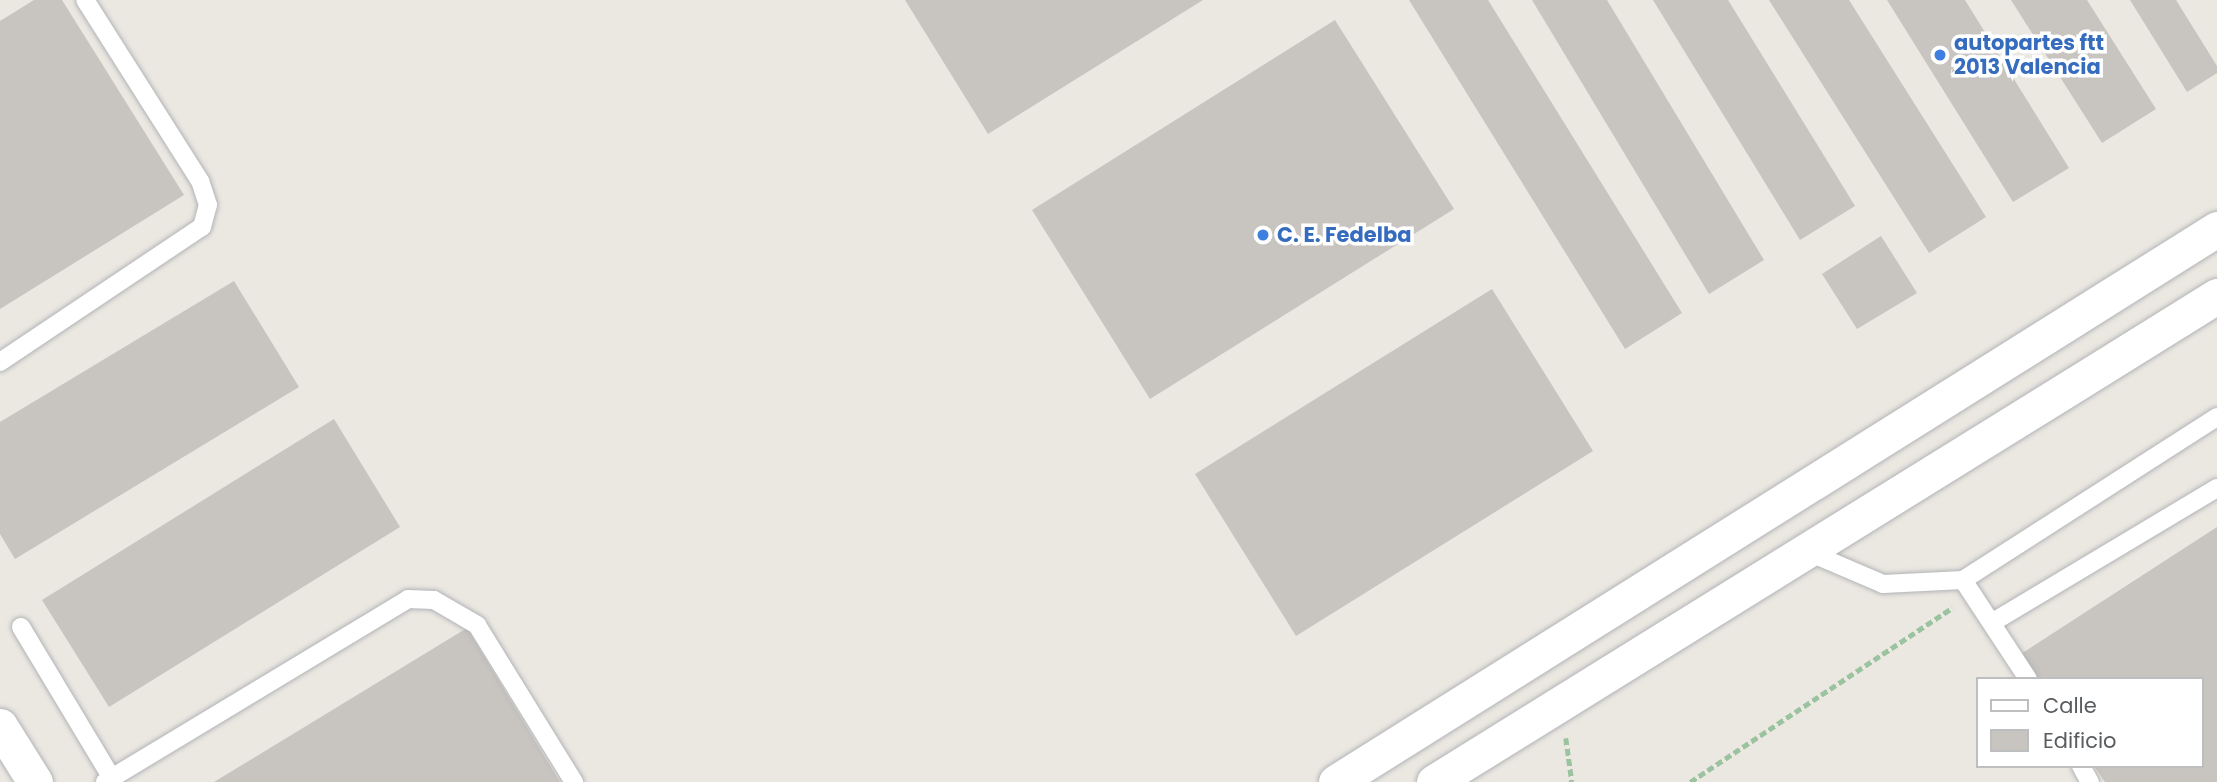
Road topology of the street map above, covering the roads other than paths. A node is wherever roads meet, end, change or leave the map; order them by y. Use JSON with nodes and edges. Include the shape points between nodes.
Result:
{"nodes":[{"id":1,"x":85,"y":0,"type":"edge"},
{"id":2,"x":2217,"y":229,"type":"edge"},
{"id":3,"x":2217,"y":296,"type":"edge"},
{"id":4,"x":0,"y":362,"type":"edge"},
{"id":5,"x":2217,"y":416,"type":"edge"},
{"id":6,"x":2217,"y":488,"type":"edge"},
{"id":7,"x":1806,"y":551,"type":"junction"},
{"id":8,"x":1968,"y":587,"type":"junction"},
{"id":9,"x":1993,"y":622,"type":"junction"},
{"id":10,"x":21,"y":627,"type":"dead end"},
{"id":11,"x":2027,"y":677,"type":"edge"},
{"id":12,"x":0,"y":726,"type":"edge"},
{"id":13,"x":110,"y":781,"type":"edge"},
{"id":14,"x":35,"y":782,"type":"edge"},
{"id":15,"x":574,"y":782,"type":"edge"},
{"id":16,"x":1336,"y":782,"type":"edge"},
{"id":17,"x":1434,"y":782,"type":"edge"}],
"edges":[{"from":1,"to":4,"type":"lane","via":[[200,181],[208,205],[202,227]]},
{"from":2,"to":16,"type":"street"},
{"from":3,"to":7,"type":"street"},
{"from":5,"to":8,"type":"lane"},
{"from":6,"to":9,"type":"lane"},
{"from":7,"to":8,"type":"lane","via":[[1883,584]]},
{"from":7,"to":17,"type":"street"},
{"from":8,"to":9,"type":"lane"},
{"from":9,"to":11,"type":"lane"},
{"from":10,"to":13,"type":"lane"},
{"from":12,"to":14,"type":"street"},
{"from":13,"to":15,"type":"lane","via":[[408,599],[434,600],[477,625]]}]}
